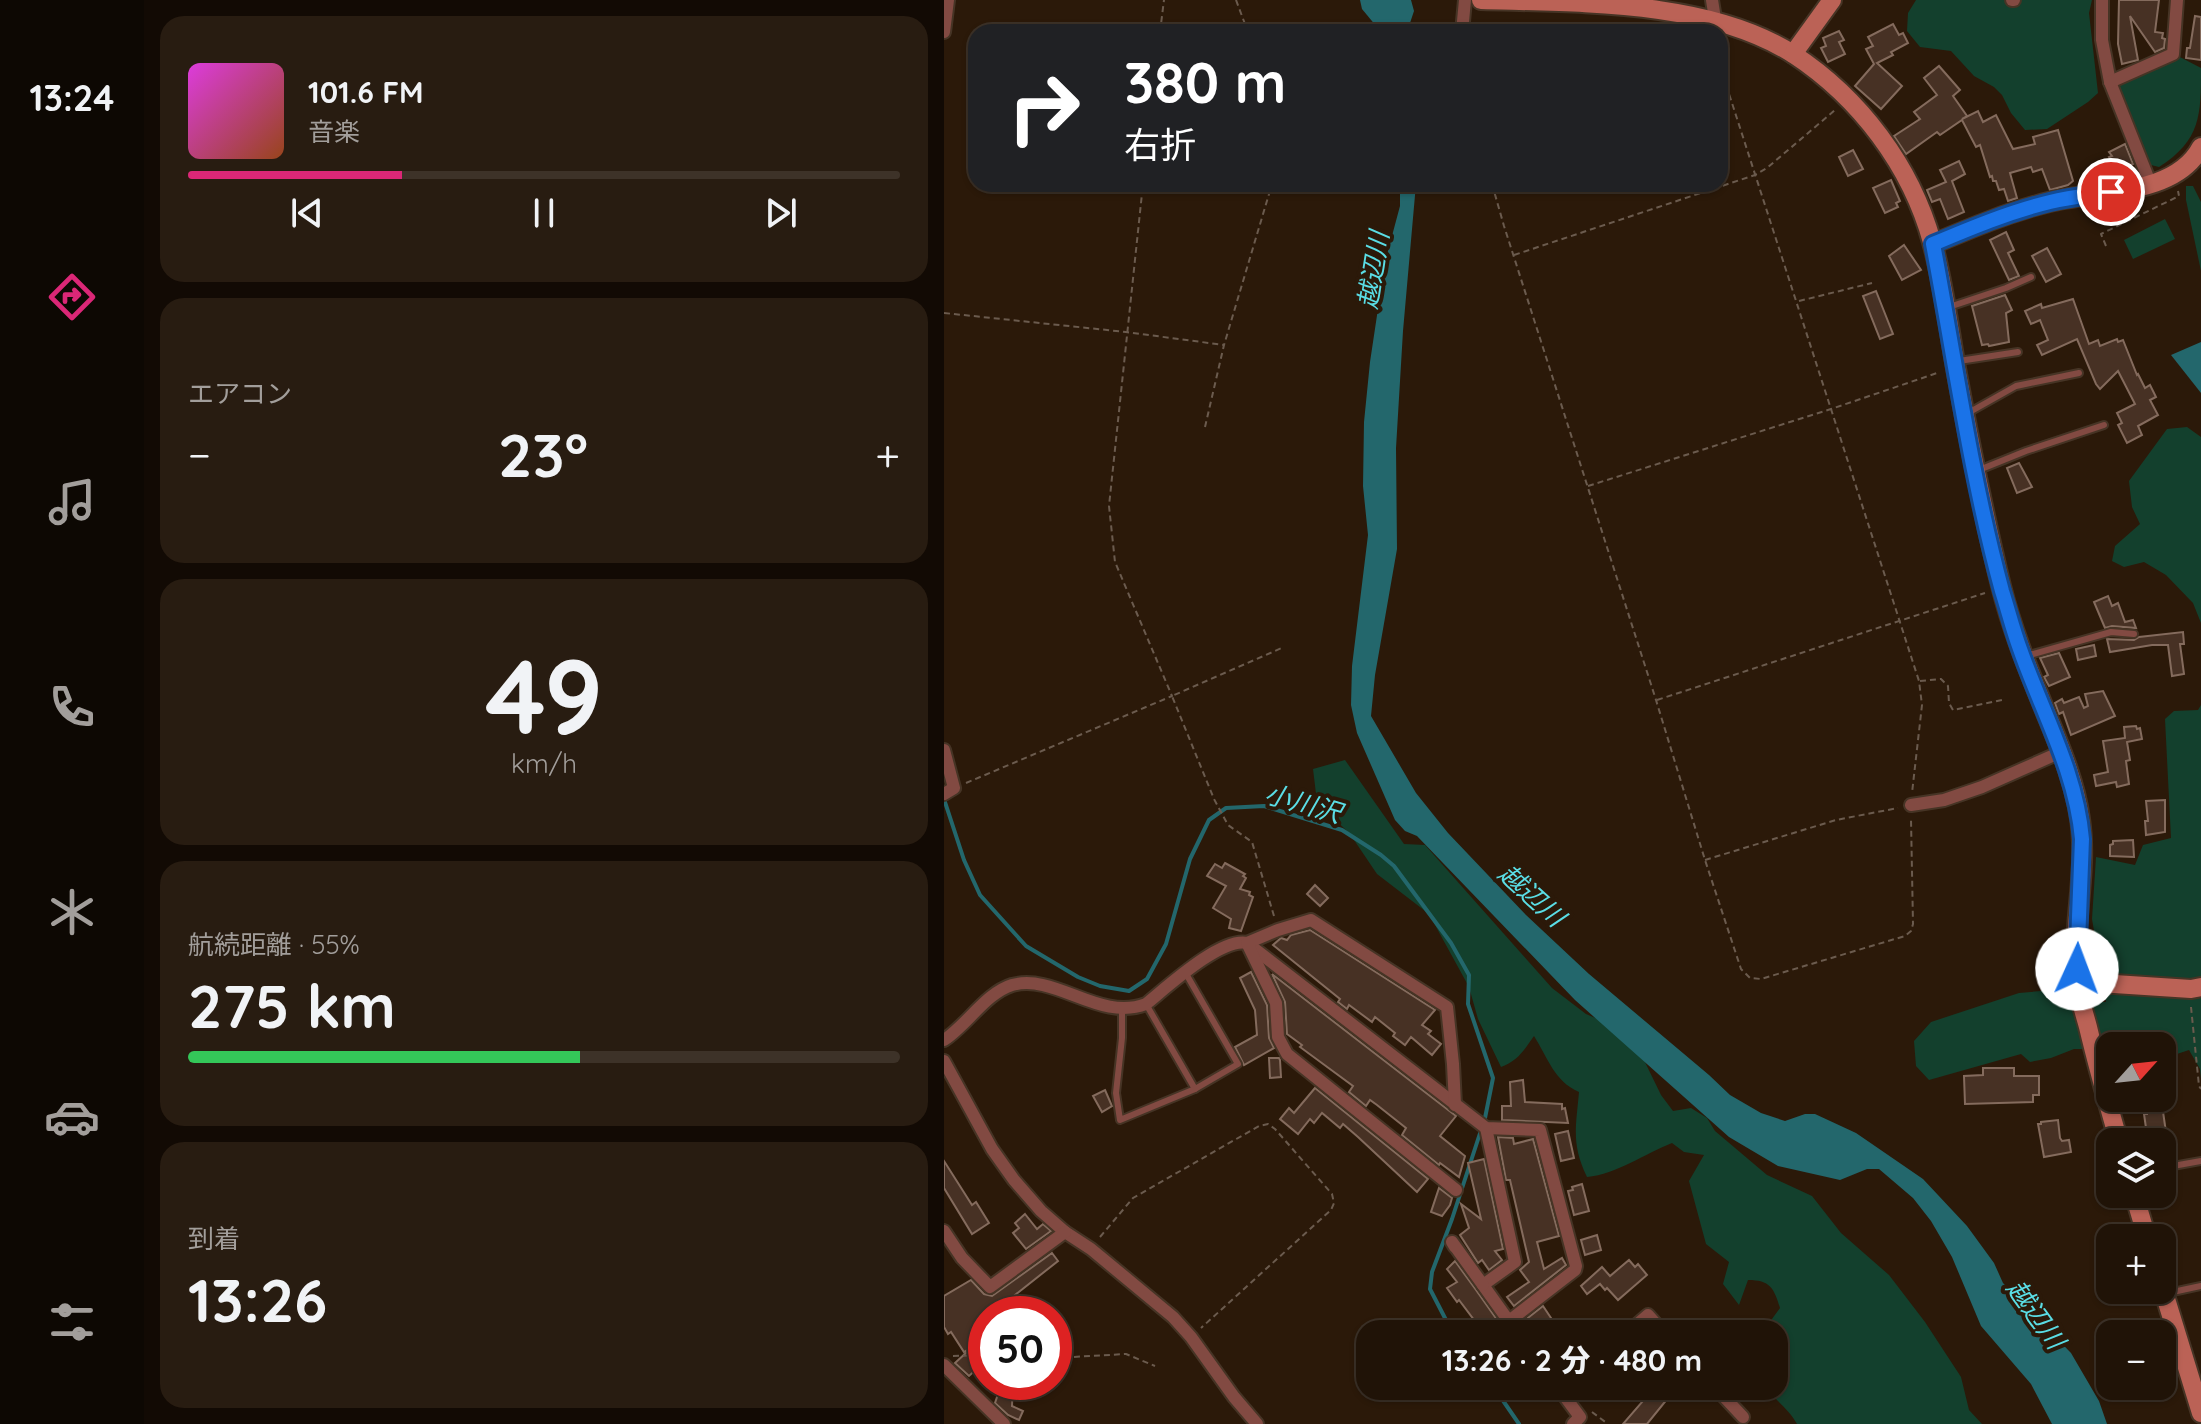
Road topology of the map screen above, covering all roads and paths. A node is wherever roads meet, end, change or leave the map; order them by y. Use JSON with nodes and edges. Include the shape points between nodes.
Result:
{"nodes":[{"id":1,"x":948,"y":0,"type":"edge"},
{"id":2,"x":1164,"y":0,"type":"edge"},
{"id":3,"x":1236,"y":0,"type":"edge"},
{"id":4,"x":1465,"y":0,"type":"edge"},
{"id":5,"x":1481,"y":0,"type":"edge"},
{"id":6,"x":1832,"y":0,"type":"edge"},
{"id":7,"x":2102,"y":0,"type":"edge"},
{"id":8,"x":2177,"y":0,"type":"edge"},
{"id":9,"x":1713,"y":9,"type":"edge"},
{"id":10,"x":1161,"y":24,"type":"edge"},
{"id":11,"x":1245,"y":24,"type":"edge"},
{"id":12,"x":1463,"y":24,"type":"edge"},
{"id":13,"x":944,"y":32,"type":"edge"},
{"id":14,"x":1793,"y":54,"type":"junction"},
{"id":15,"x":2110,"y":82,"type":"junction"},
{"id":16,"x":1728,"y":91,"type":"edge"},
{"id":17,"x":1849,"y":100,"type":"junction"},
{"id":18,"x":2201,"y":147,"type":"edge"},
{"id":19,"x":2174,"y":174,"type":"junction"},
{"id":20,"x":1755,"y":175,"type":"junction"},
{"id":21,"x":1728,"y":184,"type":"edge"},
{"id":22,"x":2151,"y":185,"type":"junction"},
{"id":23,"x":1142,"y":192,"type":"edge"},
{"id":24,"x":1270,"y":192,"type":"edge"},
{"id":25,"x":1494,"y":192,"type":"edge"},
{"id":26,"x":1704,"y":192,"type":"edge"},
{"id":27,"x":1933,"y":244,"type":"junction"},
{"id":28,"x":2106,"y":246,"type":"dead end"},
{"id":29,"x":1513,"y":255,"type":"junction"},
{"id":30,"x":2031,"y":277,"type":"dead end"},
{"id":31,"x":1872,"y":283,"type":"dead end"},
{"id":32,"x":1798,"y":302,"type":"junction"},
{"id":33,"x":1945,"y":308,"type":"junction"},
{"id":34,"x":944,"y":313,"type":"edge"},
{"id":35,"x":1126,"y":332,"type":"junction"},
{"id":36,"x":1224,"y":345,"type":"junction"},
{"id":37,"x":2018,"y":352,"type":"dead end"},
{"id":38,"x":1955,"y":364,"type":"junction"},
{"id":39,"x":2079,"y":373,"type":"dead end"},
{"id":40,"x":1831,"y":409,"type":"junction"},
{"id":41,"x":1965,"y":415,"type":"junction"},
{"id":42,"x":2104,"y":425,"type":"dead end"},
{"id":43,"x":1205,"y":427,"type":"dead end"},
{"id":44,"x":1975,"y":472,"type":"junction"},
{"id":45,"x":1587,"y":486,"type":"junction"},
{"id":46,"x":2002,"y":588,"type":"junction"},
{"id":47,"x":1899,"y":621,"type":"junction"},
{"id":48,"x":2134,"y":634,"type":"dead end"},
{"id":49,"x":1284,"y":647,"type":"dead end"},
{"id":50,"x":2023,"y":657,"type":"junction"},
{"id":51,"x":1919,"y":681,"type":"junction"},
{"id":52,"x":1172,"y":696,"type":"junction"},
{"id":53,"x":1656,"y":700,"type":"junction"},
{"id":54,"x":2002,"y":700,"type":"dead end"},
{"id":55,"x":944,"y":750,"type":"edge"},
{"id":56,"x":2061,"y":752,"type":"junction"},
{"id":57,"x":949,"y":791,"type":"edge"},
{"id":58,"x":1911,"y":805,"type":"junction"},
{"id":59,"x":1705,"y":860,"type":"junction"},
{"id":60,"x":1278,"y":930,"type":"junction"},
{"id":61,"x":1247,"y":943,"type":"junction"},
{"id":62,"x":1185,"y":972,"type":"junction"},
{"id":63,"x":2077,"y":985,"type":"junction"},
{"id":64,"x":2196,"y":988,"type":"edge"},
{"id":65,"x":1146,"y":1004,"type":"junction"},
{"id":66,"x":1122,"y":1009,"type":"junction"},
{"id":67,"x":944,"y":1040,"type":"edge"},
{"id":68,"x":944,"y":1061,"type":"edge"},
{"id":69,"x":1195,"y":1089,"type":"junction"},
{"id":70,"x":2201,"y":1089,"type":"edge"},
{"id":71,"x":1455,"y":1105,"type":"junction"},
{"id":72,"x":1486,"y":1128,"type":"junction"},
{"id":73,"x":2115,"y":1128,"type":"edge"},
{"id":74,"x":2201,"y":1161,"type":"edge"},
{"id":75,"x":2176,"y":1165,"type":"edge"},
{"id":76,"x":1456,"y":1190,"type":"dead end"},
{"id":77,"x":944,"y":1231,"type":"edge"},
{"id":78,"x":1065,"y":1232,"type":"junction"},
{"id":79,"x":1455,"y":1247,"type":"dead end"},
{"id":80,"x":1091,"y":1249,"type":"junction"},
{"id":81,"x":1483,"y":1285,"type":"junction"},
{"id":82,"x":2201,"y":1286,"type":"edge"},
{"id":83,"x":2176,"y":1289,"type":"edge"},
{"id":84,"x":2167,"y":1304,"type":"edge"},
{"id":85,"x":1508,"y":1320,"type":"edge"},
{"id":86,"x":1510,"y":1320,"type":"edge"},
{"id":87,"x":1191,"y":1337,"type":"junction"},
{"id":88,"x":968,"y":1355,"type":"edge"},
{"id":89,"x":944,"y":1356,"type":"edge"},
{"id":90,"x":1072,"y":1357,"type":"edge"},
{"id":91,"x":944,"y":1365,"type":"edge"},
{"id":92,"x":1155,"y":1366,"type":"dead end"},
{"id":93,"x":1567,"y":1400,"type":"edge"},
{"id":94,"x":1727,"y":1400,"type":"edge"},
{"id":95,"x":2201,"y":1413,"type":"edge"},
{"id":96,"x":1743,"y":1417,"type":"dead end"},
{"id":97,"x":1576,"y":1420,"type":"edge"},
{"id":98,"x":1004,"y":1424,"type":"edge"},
{"id":99,"x":1257,"y":1424,"type":"edge"},
{"id":100,"x":1608,"y":1424,"type":"edge"}],
"edges":[{"from":1,"to":13,"type":"street"},
{"from":2,"to":10,"type":"path"},
{"from":3,"to":11,"type":"path"},
{"from":4,"to":12,"type":"street"},
{"from":5,"to":9,"type":"main road"},
{"from":6,"to":14,"type":"main road"},
{"from":7,"to":15,"type":"street"},
{"from":8,"to":15,"type":"street","via":[[2173,54]]},
{"from":9,"to":14,"type":"main road"},
{"from":14,"to":17,"type":"main road"},
{"from":15,"to":22,"type":"street"},
{"from":16,"to":20,"type":"path"},
{"from":17,"to":20,"type":"path"},
{"from":17,"to":27,"type":"main road","via":[[1899,163]]},
{"from":18,"to":19,"type":"main road"},
{"from":19,"to":22,"type":"main road"},
{"from":19,"to":28,"type":"path","via":[[2179,196],[2101,234]]},
{"from":20,"to":21,"type":"path"},
{"from":20,"to":32,"type":"path"},
{"from":22,"to":27,"type":"main road","via":[[2053,201]]},
{"from":23,"to":35,"type":"path"},
{"from":24,"to":36,"type":"path"},
{"from":25,"to":29,"type":"path"},
{"from":26,"to":29,"type":"path"},
{"from":27,"to":33,"type":"main road"},
{"from":29,"to":45,"type":"path"},
{"from":30,"to":33,"type":"lane"},
{"from":31,"to":32,"type":"path"},
{"from":32,"to":40,"type":"path"},
{"from":33,"to":38,"type":"main road"},
{"from":34,"to":35,"type":"path"},
{"from":35,"to":36,"type":"path"},
{"from":35,"to":52,"type":"path","via":[[1109,506],[1111,533],[1115,562]]},
{"from":36,"to":43,"type":"path"},
{"from":37,"to":38,"type":"lane"},
{"from":38,"to":40,"type":"path"},
{"from":38,"to":41,"type":"main road"},
{"from":39,"to":41,"type":"lane","via":[[2016,386]]},
{"from":40,"to":45,"type":"path"},
{"from":40,"to":47,"type":"path"},
{"from":41,"to":44,"type":"main road"},
{"from":42,"to":44,"type":"lane"},
{"from":44,"to":46,"type":"main road"},
{"from":45,"to":53,"type":"path"},
{"from":46,"to":47,"type":"path"},
{"from":46,"to":50,"type":"main road"},
{"from":47,"to":51,"type":"path"},
{"from":47,"to":53,"type":"path"},
{"from":48,"to":50,"type":"lane","via":[[2111,632]]},
{"from":49,"to":52,"type":"path"},
{"from":50,"to":56,"type":"main road"},
{"from":51,"to":54,"type":"path","via":[[1941,679],[1948,686],[1953,710]]},
{"from":51,"to":58,"type":"path","via":[[1922,705]]},
{"from":52,"to":57,"type":"path"},
{"from":52,"to":60,"type":"path","via":[[1228,825],[1252,842]]},
{"from":53,"to":59,"type":"path"},
{"from":55,"to":57,"type":"street"},
{"from":56,"to":58,"type":"street","via":[[1944,800]]},
{"from":56,"to":63,"type":"main road","via":[[2082,839]]},
{"from":58,"to":59,"type":"path","via":[[1836,820]]},
{"from":58,"to":59,"type":"path","via":[[1911,931],[1761,979],[1750,978],[1741,969]]},
{"from":60,"to":61,"type":"street"},
{"from":60,"to":71,"type":"street","via":[[1311,920],[1447,1007]]},
{"from":61,"to":62,"type":"street","via":[[1230,945]]},
{"from":61,"to":71,"type":"street"},
{"from":61,"to":76,"type":"street","via":[[1276,1003],[1278,1037],[1287,1054]]},
{"from":62,"to":65,"type":"street"},
{"from":62,"to":69,"type":"lane","via":[[1238,1064]]},
{"from":63,"to":64,"type":"main road"},
{"from":63,"to":73,"type":"main road"},
{"from":64,"to":70,"type":"path","via":[[2192,1029]]},
{"from":65,"to":66,"type":"street"},
{"from":65,"to":69,"type":"lane"},
{"from":66,"to":67,"type":"street","via":[[1037,984],[1012,985]]},
{"from":66,"to":69,"type":"lane","via":[[1116,1093],[1120,1120]]},
{"from":68,"to":78,"type":"street","via":[[992,1149],[1041,1211]]},
{"from":71,"to":72,"type":"street"},
{"from":72,"to":81,"type":"street","via":[[1515,1262]]},
{"from":72,"to":86,"type":"street","via":[[1540,1130],[1576,1266]]},
{"from":74,"to":75,"type":"lane"},
{"from":77,"to":78,"type":"street","via":[[990,1287]]},
{"from":78,"to":80,"type":"street"},
{"from":79,"to":81,"type":"street","via":[[1452,1242]]},
{"from":80,"to":87,"type":"street"},
{"from":80,"to":87,"type":"path","via":[[1133,1198],[1259,1126],[1275,1129],[1332,1194],[1334,1203]]},
{"from":81,"to":85,"type":"street"},
{"from":82,"to":83,"type":"lane"},
{"from":84,"to":95,"type":"main road"},
{"from":87,"to":99,"type":"street"},
{"from":88,"to":89,"type":"path"},
{"from":90,"to":92,"type":"path","via":[[1126,1354]]},
{"from":91,"to":98,"type":"street"},
{"from":93,"to":97,"type":"street"},
{"from":94,"to":96,"type":"street"},
{"from":97,"to":100,"type":"path","via":[[1592,1411]]}]}
